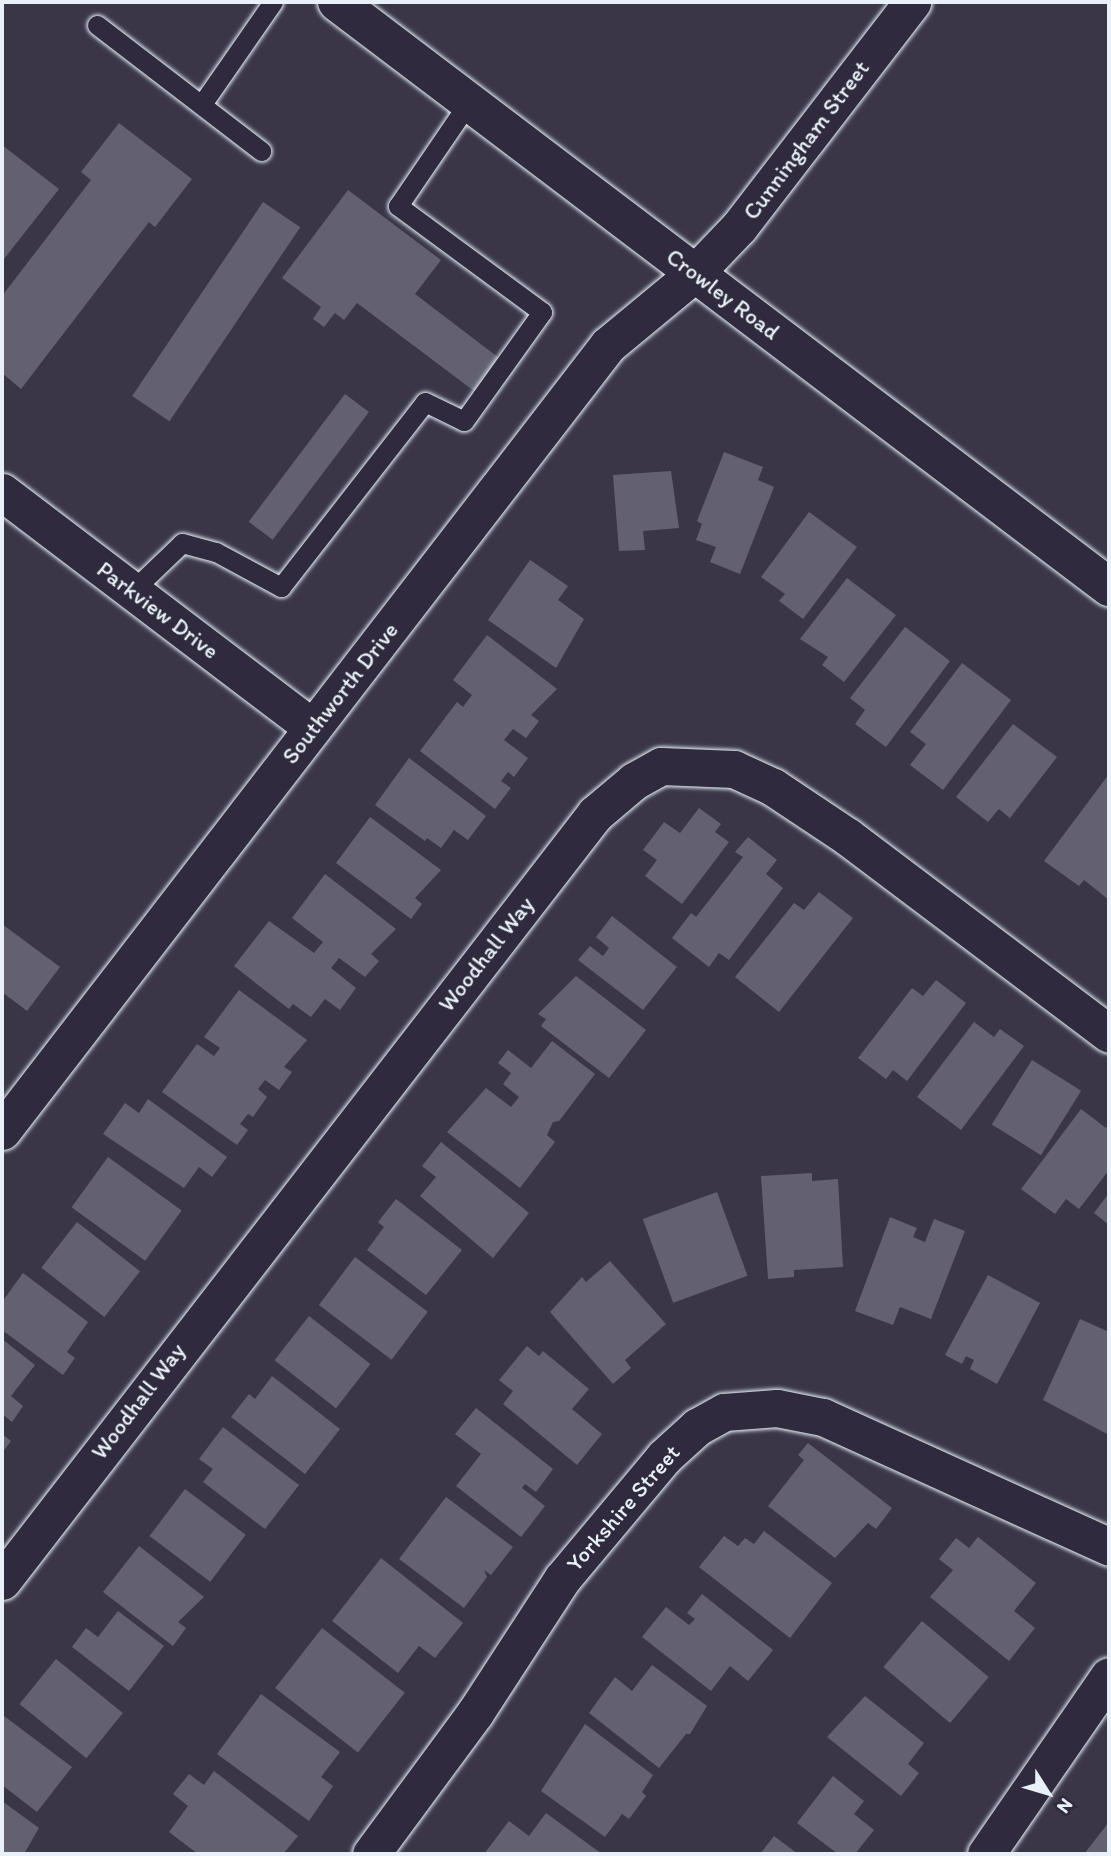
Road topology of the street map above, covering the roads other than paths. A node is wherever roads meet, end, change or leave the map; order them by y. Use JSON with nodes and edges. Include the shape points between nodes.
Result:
{"nodes":[{"id":1,"x":273,"y":2,"type":"edge"},
{"id":2,"x":337,"y":2,"type":"edge"},
{"id":3,"x":912,"y":2,"type":"edge"},
{"id":4,"x":97,"y":25,"type":"dead end"},
{"id":5,"x":469,"y":102,"type":"junction"},
{"id":6,"x":202,"y":104,"type":"junction"},
{"id":7,"x":261,"y":151,"type":"dead end"},
{"id":8,"x":695,"y":273,"type":"junction"},
{"id":9,"x":2,"y":492,"type":"edge"},
{"id":10,"x":1109,"y":587,"type":"edge"},
{"id":11,"x":132,"y":591,"type":"junction"},
{"id":12,"x":313,"y":728,"type":"junction"},
{"id":13,"x":1109,"y":1034,"type":"edge"},
{"id":14,"x":2,"y":1131,"type":"edge"},
{"id":15,"x":1109,"y":1547,"type":"edge"},
{"id":16,"x":2,"y":1581,"type":"edge"},
{"id":17,"x":1109,"y":1676,"type":"edge"},
{"id":18,"x":371,"y":1854,"type":"edge"},
{"id":19,"x":986,"y":1854,"type":"edge"}],
"edges":[{"from":1,"to":6,"type":"lane"},
{"from":2,"to":5,"type":"main road","name":"Crowley Road"},
{"from":3,"to":8,"type":"street","name":"Cunningham Street","via":[[739,227]]},
{"from":4,"to":6,"type":"lane"},
{"from":5,"to":8,"type":"main road","name":"Crowley Road"},
{"from":5,"to":11,"type":"lane","via":[[398,206],[542,312],[464,421],[425,402],[281,587],[216,552],[182,543]]},
{"from":6,"to":7,"type":"lane"},
{"from":8,"to":10,"type":"main road","name":"Crowley Road"},
{"from":8,"to":12,"type":"street","name":"Southworth Drive","via":[[608,345]]},
{"from":9,"to":11,"type":"street","name":"Parkview Drive"},
{"from":11,"to":12,"type":"street","name":"Parkview Drive"},
{"from":12,"to":14,"type":"street","name":"Southworth Drive"},
{"from":13,"to":16,"type":"street","name":"Woodhall Way","via":[[848,837],[774,787],[734,769],[661,766],[634,781],[595,814]]},
{"from":15,"to":18,"type":"street","name":"Yorkshire Street","via":[[823,1417],[777,1408],[724,1412],[697,1427],[664,1457],[562,1580],[475,1713]]},
{"from":17,"to":19,"type":"street"}]}
